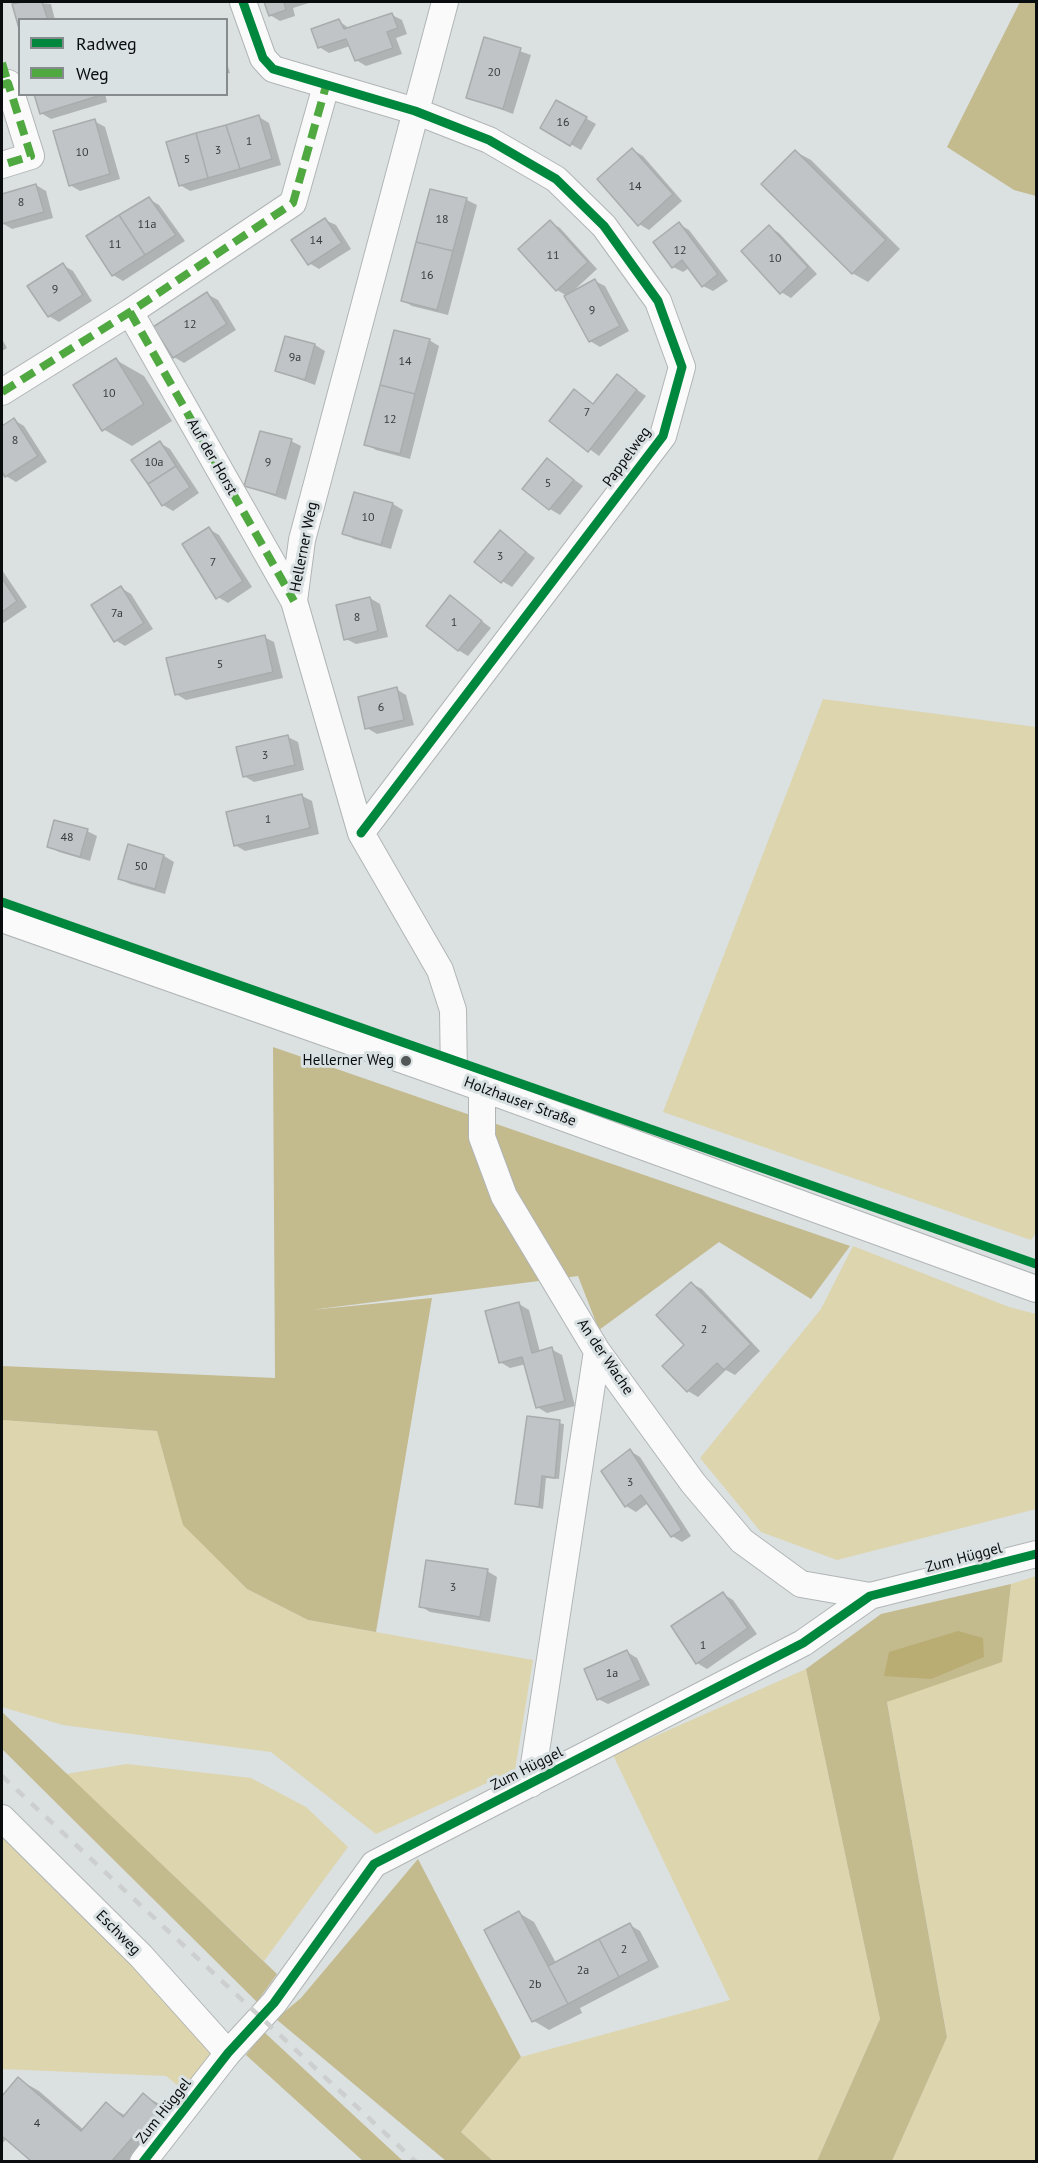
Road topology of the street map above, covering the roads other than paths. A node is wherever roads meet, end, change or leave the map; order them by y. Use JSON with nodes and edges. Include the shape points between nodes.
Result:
{"nodes":[{"id":1,"x":243,"y":2,"type":"edge"},
{"id":2,"x":445,"y":2,"type":"edge"},
{"id":3,"x":4,"y":77,"type":"edge"},
{"id":4,"x":326,"y":86,"type":"junction"},
{"id":5,"x":416,"y":111,"type":"junction"},
{"id":6,"x":2,"y":165,"type":"edge"},
{"id":7,"x":130,"y":312,"type":"junction"},
{"id":8,"x":2,"y":392,"type":"edge"},
{"id":9,"x":294,"y":601,"type":"junction"},
{"id":10,"x":361,"y":832,"type":"junction"},
{"id":11,"x":2,"y":919,"type":"edge"},
{"id":12,"x":454,"y":1078,"type":"junction"},
{"id":13,"x":482,"y":1088,"type":"junction"},
{"id":14,"x":1036,"y":1289,"type":"edge"},
{"id":15,"x":597,"y":1350,"type":"junction"},
{"id":16,"x":1036,"y":1554,"type":"edge"},
{"id":17,"x":801,"y":1584,"type":"joint"},
{"id":18,"x":870,"y":1596,"type":"junction"},
{"id":19,"x":531,"y":1784,"type":"junction"},
{"id":20,"x":2,"y":1818,"type":"edge"},
{"id":21,"x":228,"y":2053,"type":"junction"},
{"id":22,"x":143,"y":2162,"type":"edge"}],
"edges":[{"from":1,"to":4,"type":"street","name":"Pappelweg","via":[[263,58],[273,69]]},
{"from":2,"to":5,"type":"street","name":"Hellerner Weg"},
{"from":3,"to":6,"type":"street","via":[[31,156]]},
{"from":4,"to":5,"type":"street","name":"Pappelweg"},
{"from":4,"to":7,"type":"street","via":[[293,203]]},
{"from":5,"to":9,"type":"street","name":"Hellerner Weg","via":[[302,540]]},
{"from":5,"to":10,"type":"street","name":"Pappelweg","via":[[489,140],[556,179],[604,226],[658,301],[682,367],[663,436]]},
{"from":7,"to":8,"type":"street"},
{"from":7,"to":9,"type":"street","name":"Auf der Horst"},
{"from":9,"to":10,"type":"street","name":"Hellerner Weg"},
{"from":10,"to":12,"type":"street","name":"Hellerner Weg","via":[[440,970],[453,1010]]},
{"from":11,"to":12,"type":"street","name":"Holzhauser Straße"},
{"from":12,"to":13,"type":"street","name":"Holzhauser Straße"},
{"from":13,"to":14,"type":"street","name":"Holzhauser Straße"},
{"from":13,"to":15,"type":"street","name":"An der Wache","via":[[482,1137],[504,1196]]},
{"from":15,"to":17,"type":"street","name":"An der Wache","via":[[693,1483],[742,1542]]},
{"from":15,"to":19,"type":"street","name":"Zum Hüggel"},
{"from":16,"to":18,"type":"street","name":"Zum Hüggel"},
{"from":17,"to":18,"type":"street","name":"Zum Hüggel"},
{"from":18,"to":19,"type":"street","name":"Zum Hüggel","via":[[803,1643]]},
{"from":19,"to":21,"type":"street","name":"Zum Hüggel","via":[[374,1864],[274,2002]]},
{"from":20,"to":21,"type":"street","name":"Eschweg","via":[[141,1956]]},
{"from":21,"to":22,"type":"street","name":"Zum Hüggel"}]}
